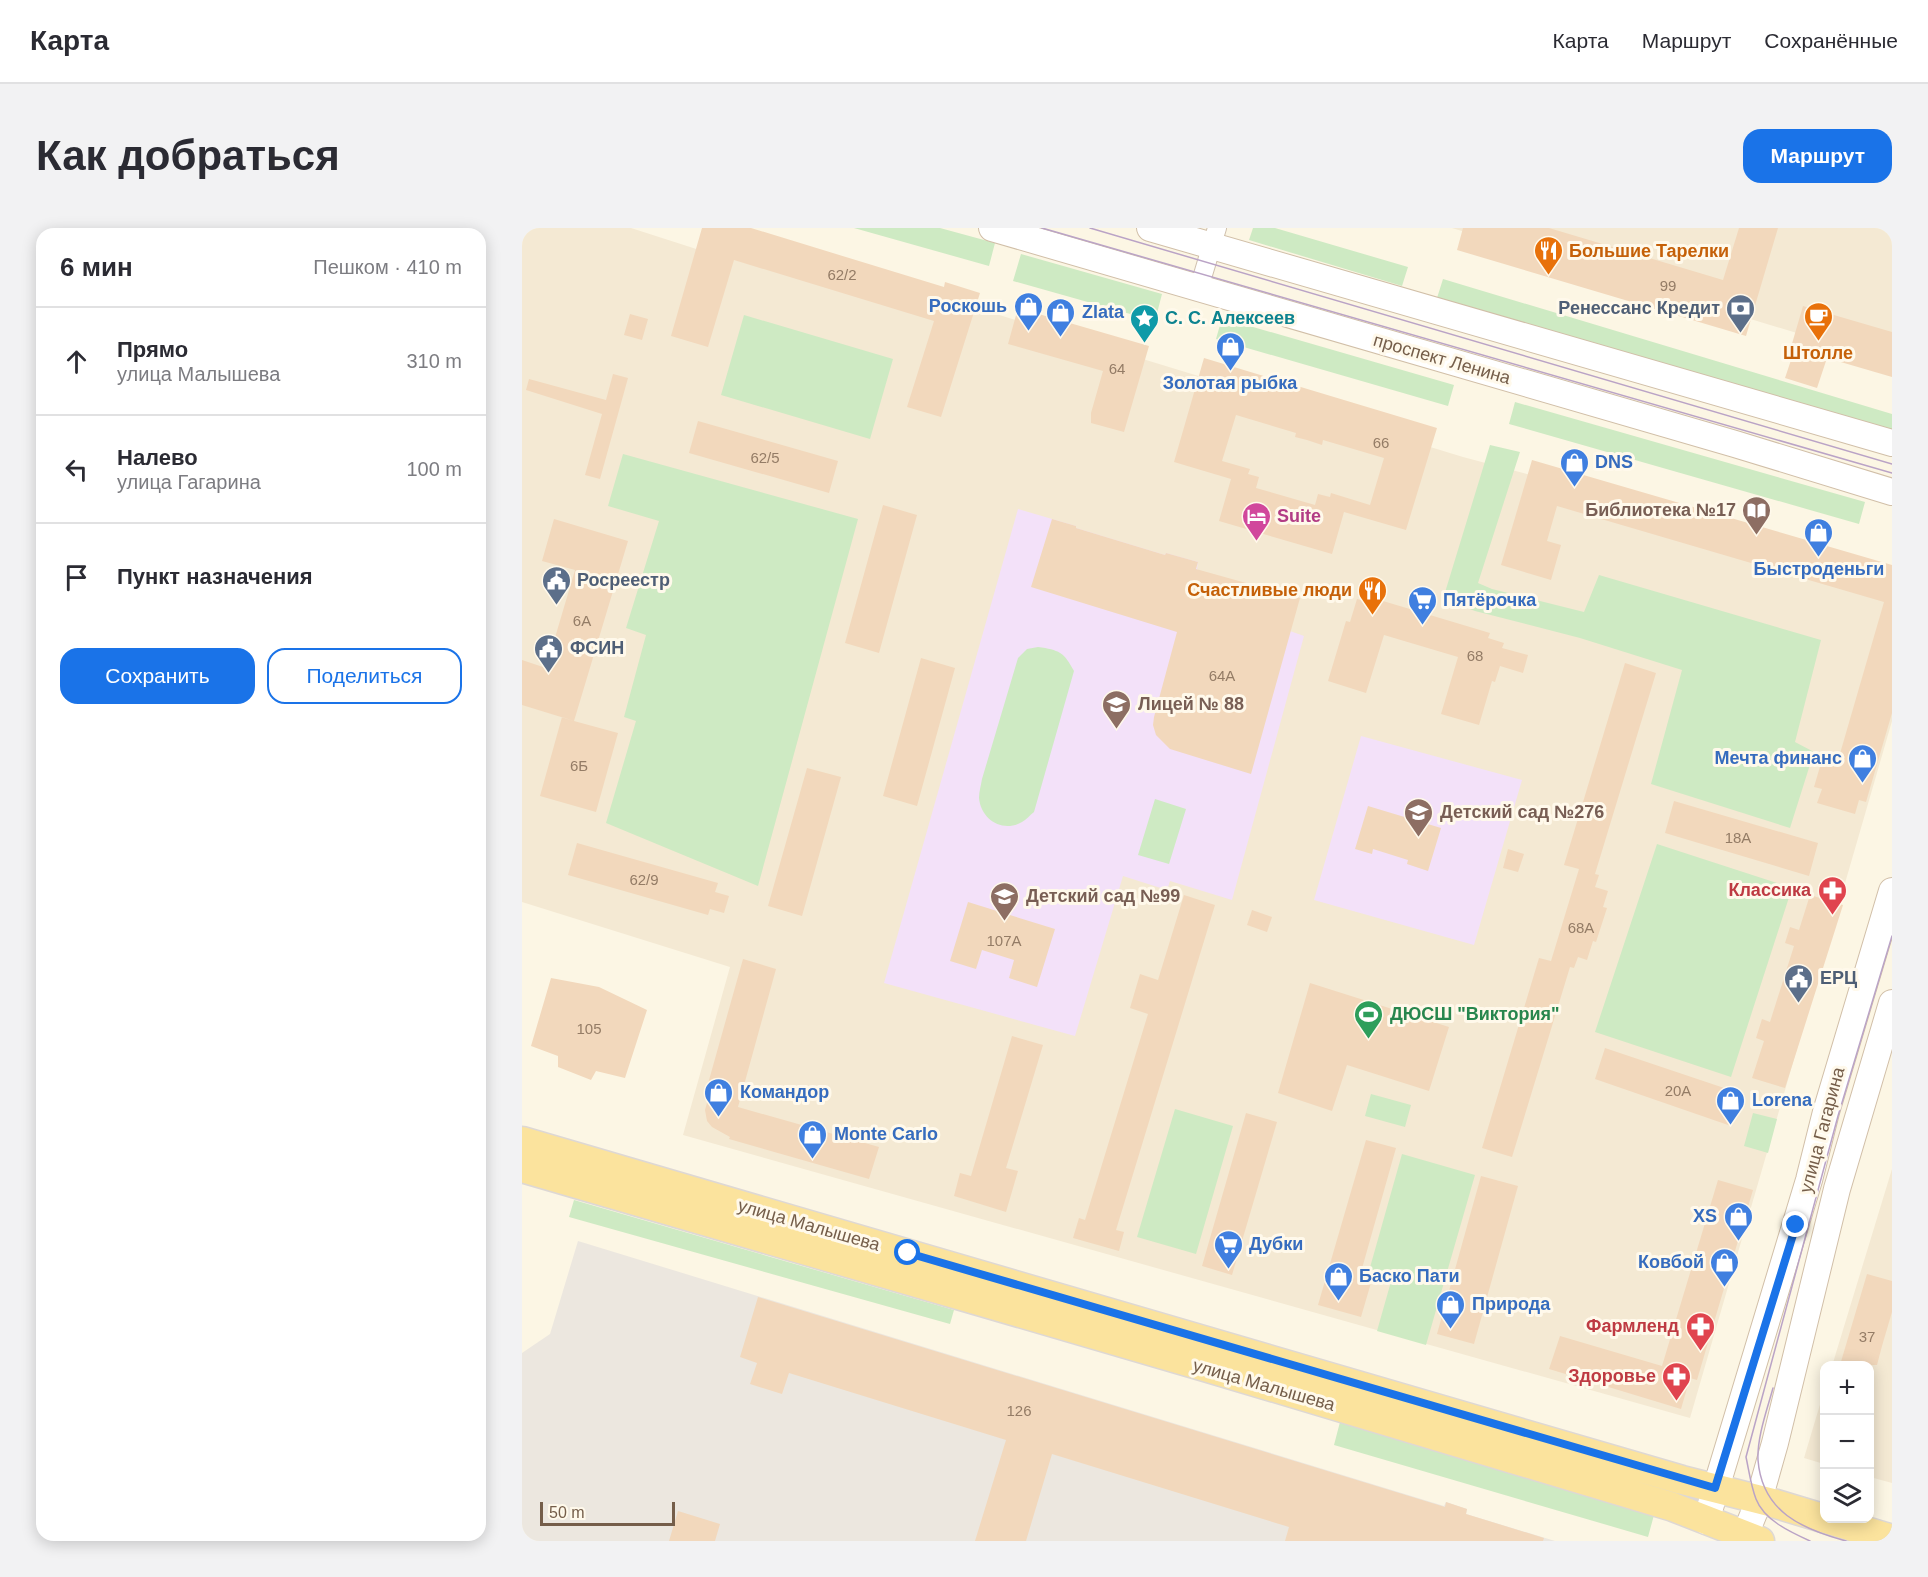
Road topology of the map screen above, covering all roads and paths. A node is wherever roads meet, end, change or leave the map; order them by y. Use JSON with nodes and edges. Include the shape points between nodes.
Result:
{"nodes":[{"id":1,"x":992,"y":228,"type":"edge"},
{"id":2,"x":1150,"y":228,"type":"edge"},
{"id":3,"x":1214,"y":237,"type":"edge"},
{"id":4,"x":1199,"y":288,"type":"junction"},
{"id":5,"x":1892,"y":443,"type":"edge"},
{"id":6,"x":1892,"y":492,"type":"edge"},
{"id":7,"x":1892,"y":891,"type":"edge"},
{"id":8,"x":1892,"y":1003,"type":"edge"},
{"id":9,"x":522,"y":1141,"type":"edge"},
{"id":10,"x":522,"y":1168,"type":"edge"},
{"id":11,"x":1715,"y":1488,"type":"junction"},
{"id":12,"x":1759,"y":1500,"type":"junction"},
{"id":13,"x":1708,"y":1531,"type":"edge"},
{"id":14,"x":1748,"y":1539,"type":"edge"},
{"id":15,"x":1892,"y":1539,"type":"edge"}],
"edges":[{"from":1,"to":4,"type":"main road","name":"проспект Ленина"},
{"from":2,"to":3,"type":"main road"},
{"from":3,"to":4,"type":"street"},
{"from":3,"to":5,"type":"main road"},
{"from":4,"to":6,"type":"main road","name":"проспект Ленина"},
{"from":7,"to":11,"type":"main road","name":"улица Гагарина"},
{"from":8,"to":12,"type":"main road","name":"улица Гагарина","via":[[1837,1188]]},
{"from":9,"to":11,"type":"main road","name":"улица Малышева"},
{"from":10,"to":13,"type":"main road","name":"улица Малышева","via":[[1673,1507]]},
{"from":11,"to":12,"type":"main road","name":"улица Малышева"},
{"from":11,"to":13,"type":"main road","name":"улица Гагарина"},
{"from":12,"to":14,"type":"main road","name":"улица Гагарина"},
{"from":12,"to":15,"type":"main road","name":"улица Малышева"},
{"from":13,"to":14,"type":"main road","name":"улица Малышева"}]}
